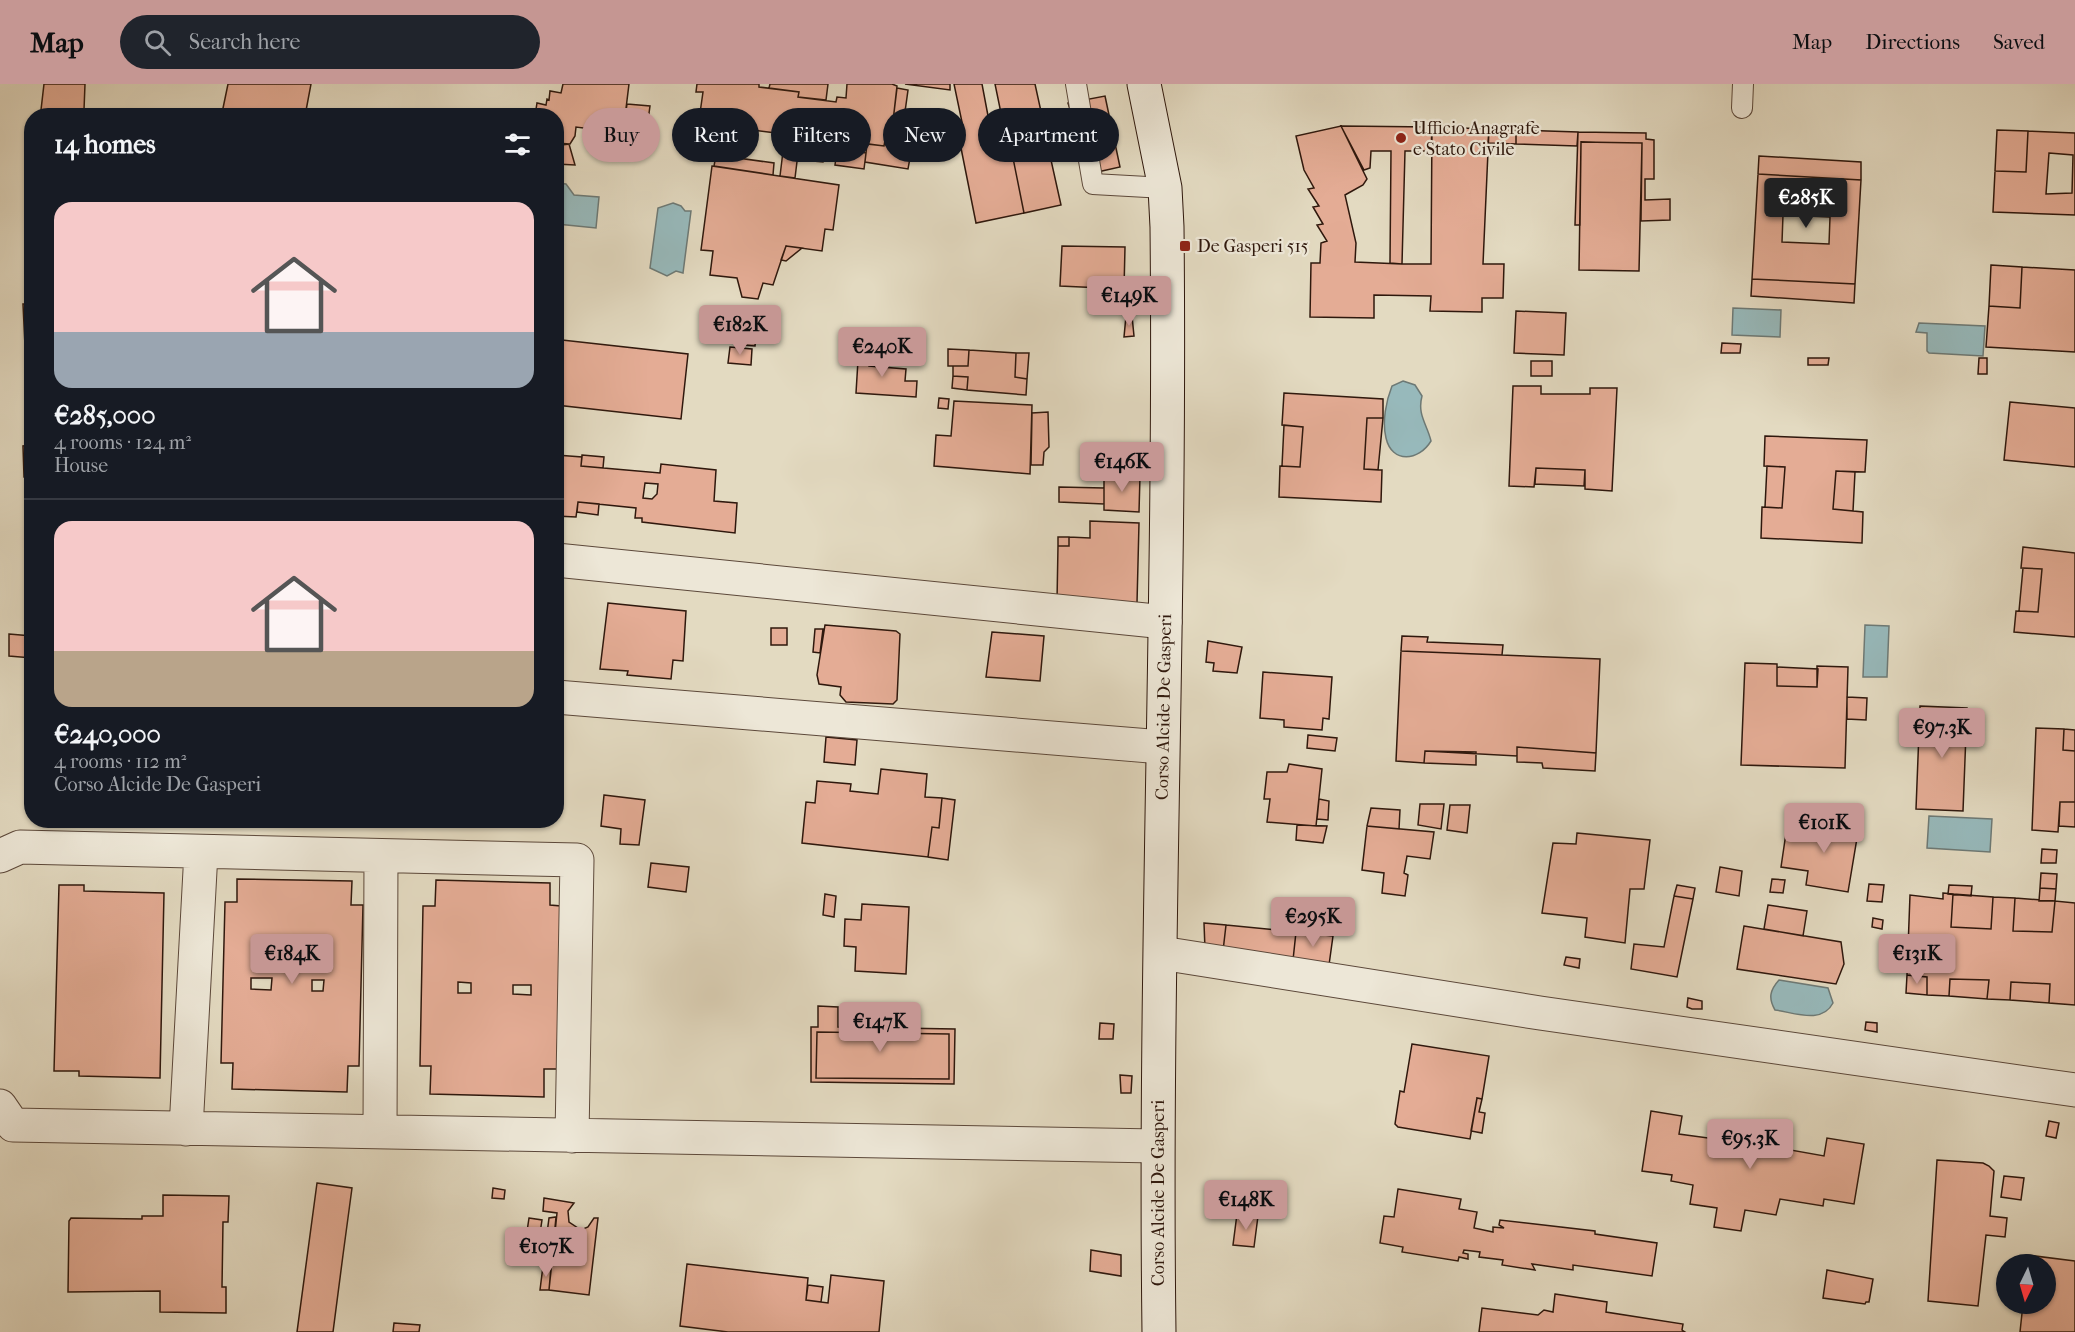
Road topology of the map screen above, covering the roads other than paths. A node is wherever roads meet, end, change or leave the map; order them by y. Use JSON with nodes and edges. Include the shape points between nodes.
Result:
{"nodes":[{"id":1,"x":1076,"y":84,"type":"edge"},
{"id":2,"x":1144,"y":84,"type":"edge"},
{"id":3,"x":1743,"y":84,"type":"edge"},
{"id":4,"x":1742,"y":108,"type":"dead end"},
{"id":5,"x":1166,"y":188,"type":"junction"},
{"id":6,"x":564,"y":561,"type":"edge"},
{"id":7,"x":1165,"y":622,"type":"junction"},
{"id":8,"x":564,"y":698,"type":"edge"},
{"id":9,"x":1162,"y":747,"type":"junction"},
{"id":10,"x":201,"y":852,"type":"junction"},
{"id":11,"x":0,"y":856,"type":"edge"},
{"id":12,"x":381,"y":856,"type":"junction"},
{"id":13,"x":1161,"y":953,"type":"junction"},
{"id":14,"x":2075,"y":1090,"type":"edge"},
{"id":15,"x":0,"y":1106,"type":"edge"},
{"id":16,"x":186,"y":1128,"type":"junction"},
{"id":17,"x":380,"y":1132,"type":"junction"},
{"id":18,"x":572,"y":1136,"type":"junction"},
{"id":19,"x":1157,"y":1146,"type":"junction"},
{"id":20,"x":1159,"y":1332,"type":"edge"}],
"edges":[{"from":1,"to":5,"type":"lane","via":[[1094,184]]},
{"from":2,"to":5,"type":"street","name":"Corso Alcide De Gasperi"},
{"from":3,"to":4,"type":"lane"},
{"from":5,"to":7,"type":"street","name":"Corso Alcide De Gasperi"},
{"from":6,"to":7,"type":"street"},
{"from":7,"to":9,"type":"street","name":"Corso Alcide De Gasperi"},
{"from":8,"to":9,"type":"street"},
{"from":9,"to":13,"type":"street","name":"Corso Alcide De Gasperi"},
{"from":10,"to":11,"type":"street","via":[[20,847]]},
{"from":10,"to":12,"type":"street"},
{"from":10,"to":16,"type":"street"},
{"from":12,"to":17,"type":"street"},
{"from":12,"to":18,"type":"street","via":[[577,860]]},
{"from":13,"to":14,"type":"street","via":[[1540,1013]]},
{"from":13,"to":19,"type":"street","name":"Corso Alcide De Gasperi"},
{"from":15,"to":16,"type":"street","via":[[13,1125]]},
{"from":16,"to":17,"type":"street"},
{"from":17,"to":18,"type":"street"},
{"from":18,"to":19,"type":"street"},
{"from":19,"to":20,"type":"street","name":"Corso Alcide De Gasperi"}]}
